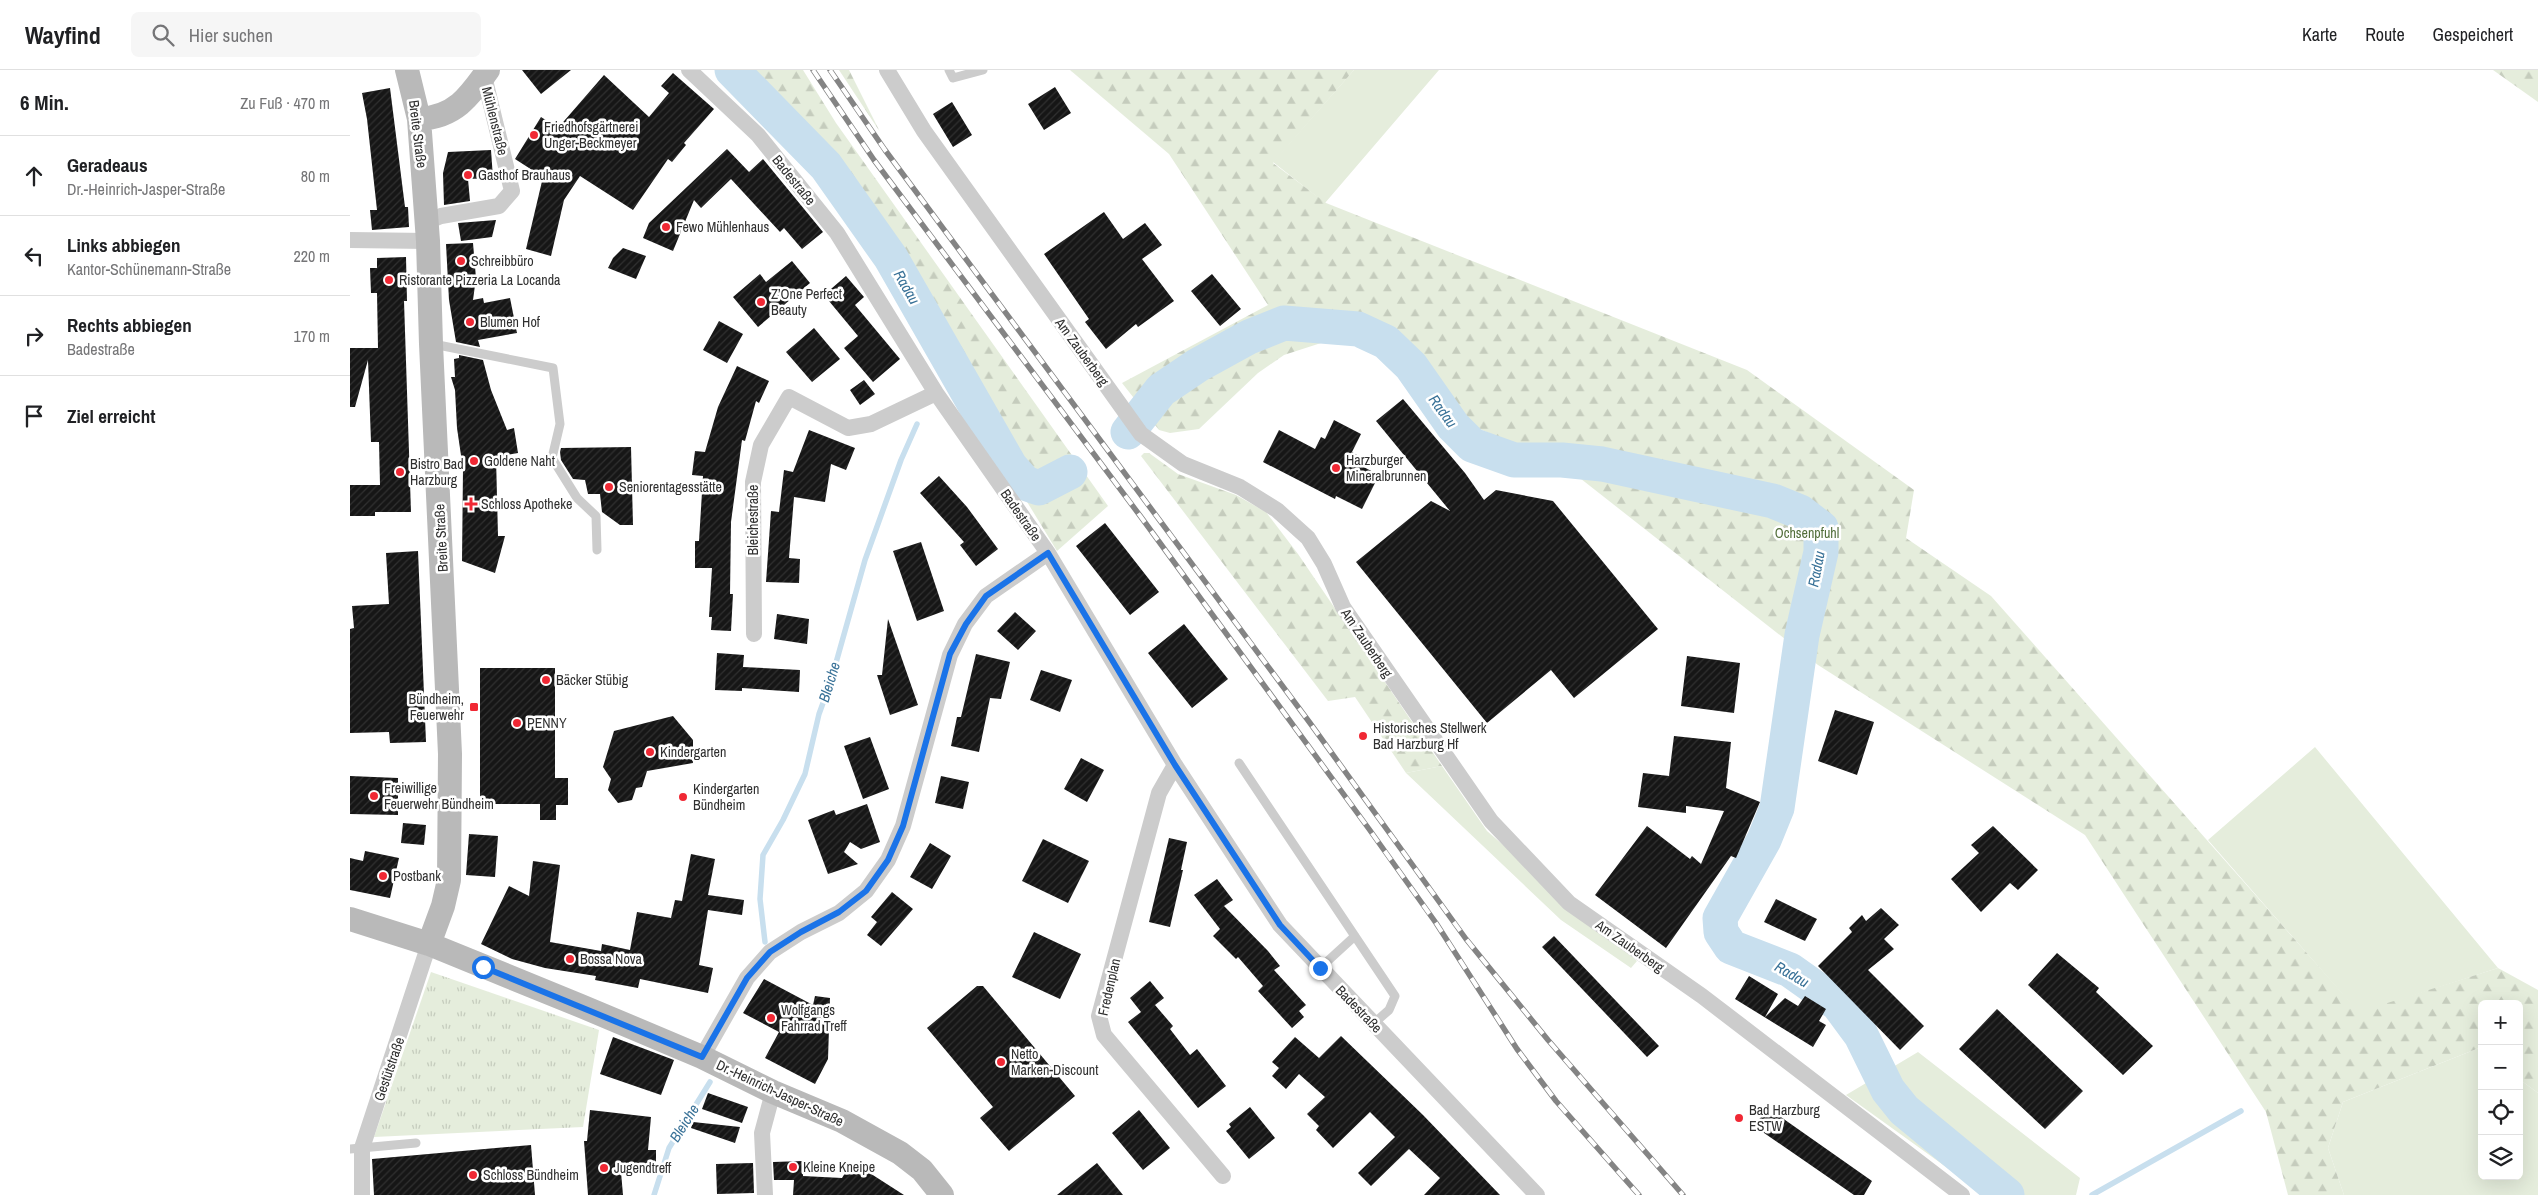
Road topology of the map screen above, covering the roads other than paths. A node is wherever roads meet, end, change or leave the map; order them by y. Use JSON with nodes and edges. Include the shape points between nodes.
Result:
{"nodes":[{"id":1,"x":407,"y":70,"type":"edge"},
{"id":2,"x":689,"y":70,"type":"edge"},
{"id":3,"x":887,"y":70,"type":"edge"},
{"id":4,"x":949,"y":70,"type":"edge"},
{"id":5,"x":983,"y":70,"type":"edge"},
{"id":6,"x":486,"y":73,"type":"edge"},
{"id":7,"x":419,"y":119,"type":"junction"},
{"id":8,"x":428,"y":231,"type":"junction"},
{"id":9,"x":350,"y":240,"type":"edge"},
{"id":10,"x":431,"y":344,"type":"junction"},
{"id":11,"x":936,"y":393,"type":"junction"},
{"id":12,"x":597,"y":550,"type":"dead end"},
{"id":13,"x":1048,"y":553,"type":"junction"},
{"id":14,"x":754,"y":634,"type":"dead end"},
{"id":15,"x":1239,"y":763,"type":"dead end"},
{"id":16,"x":1175,"y":765,"type":"junction"},
{"id":17,"x":350,"y":919,"type":"edge"},
{"id":18,"x":1355,"y":936,"type":"junction"},
{"id":19,"x":429,"y":944,"type":"junction"},
{"id":20,"x":1320,"y":968,"type":"junction"},
{"id":21,"x":1373,"y":1024,"type":"junction"},
{"id":22,"x":702,"y":1057,"type":"junction"},
{"id":23,"x":773,"y":1092,"type":"junction"},
{"id":24,"x":416,"y":1143,"type":"dead end"},
{"id":25,"x":356,"y":1149,"type":"edge"},
{"id":26,"x":1223,"y":1176,"type":"dead end"},
{"id":27,"x":362,"y":1195,"type":"edge"},
{"id":28,"x":765,"y":1195,"type":"edge"},
{"id":29,"x":942,"y":1195,"type":"edge"},
{"id":30,"x":1537,"y":1195,"type":"edge"},
{"id":31,"x":1962,"y":1195,"type":"edge"}],
"edges":[{"from":1,"to":7,"type":"street","name":"Breite Straße"},
{"from":2,"to":11,"type":"street","name":"Badestraße","via":[[758,135],[837,234]]},
{"from":3,"to":31,"type":"street","name":"Am Zauberberg","via":[[924,132],[1141,434],[1183,464],[1240,487],[1276,510],[1308,538],[1324,564],[1343,607],[1490,821],[1569,903],[1702,996]]},
{"from":4,"to":5,"type":"lane","via":[[953,78]]},
{"from":6,"to":7,"type":"street","via":[[462,104],[435,118]]},
{"from":6,"to":8,"type":"street","name":"Mühlenstraße","via":[[512,191],[499,206],[441,216]]},
{"from":7,"to":8,"type":"street","name":"Breite Straße"},
{"from":8,"to":9,"type":"street"},
{"from":8,"to":10,"type":"street","name":"Breite Straße"},
{"from":10,"to":12,"type":"lane","via":[[553,368],[560,424],[552,458],[577,498],[596,516]]},
{"from":10,"to":19,"type":"street","name":"Breite Straße","via":[[444,598],[451,852],[445,898]]},
{"from":11,"to":13,"type":"street","name":"Badestraße"},
{"from":11,"to":14,"type":"street","name":"Bleichestraße","via":[[871,424],[848,428],[789,397],[761,445],[752,482]]},
{"from":13,"to":16,"type":"street","name":"Badestraße"},
{"from":13,"to":22,"type":"street","via":[[986,596],[950,654],[903,826],[888,860],[866,891],[852,902],[770,952],[747,978]]},
{"from":15,"to":18,"type":"lane"},
{"from":16,"to":20,"type":"street","name":"Badestraße","via":[[1280,925]]},
{"from":16,"to":26,"type":"street","name":"Fredenplan","via":[[1159,793],[1099,1016],[1104,1035]]},
{"from":17,"to":19,"type":"street","name":"Dr.-Heinrich-Jasper-Straße"},
{"from":18,"to":20,"type":"lane"},
{"from":18,"to":21,"type":"lane","via":[[1395,996],[1389,1010]]},
{"from":19,"to":22,"type":"street","name":"Dr.-Heinrich-Jasper-Straße"},
{"from":19,"to":25,"type":"street","name":"Gestütstraße"},
{"from":20,"to":21,"type":"street","name":"Badestraße"},
{"from":21,"to":30,"type":"street","name":"Badestraße"},
{"from":22,"to":23,"type":"street","name":"Dr.-Heinrich-Jasper-Straße"},
{"from":23,"to":28,"type":"street","via":[[762,1133]]},
{"from":23,"to":29,"type":"street","name":"Dr.-Heinrich-Jasper-Straße","via":[[842,1121],[900,1153],[922,1170]]},
{"from":24,"to":25,"type":"lane"},
{"from":25,"to":27,"type":"street","name":"Gestütstraße"}]}
